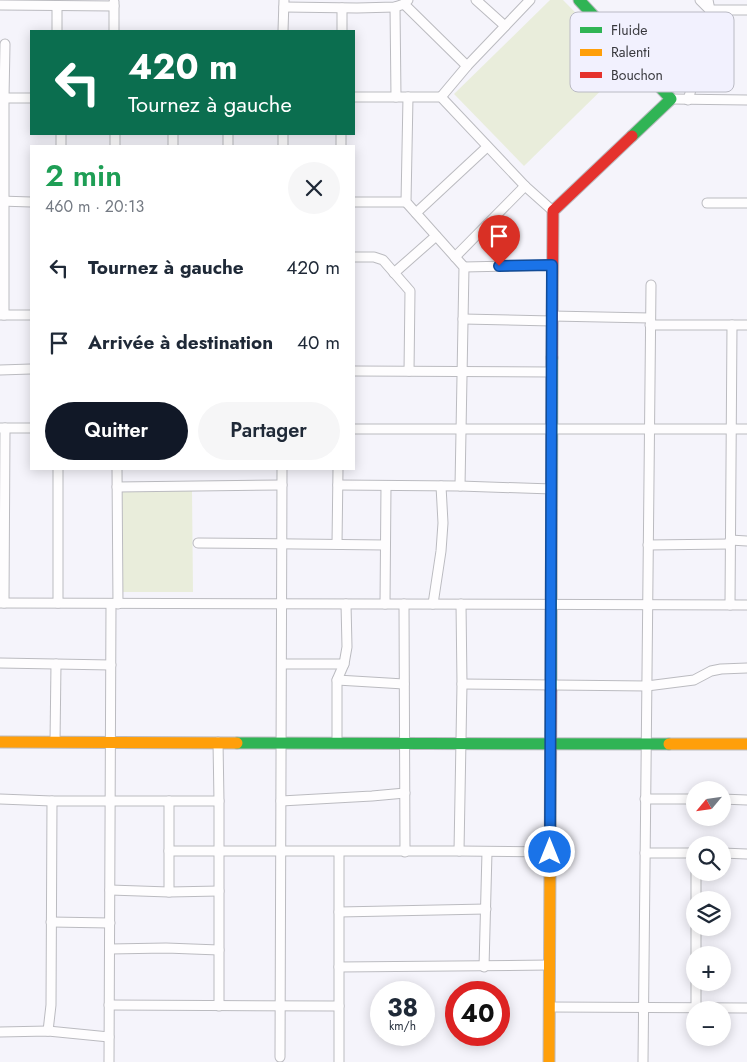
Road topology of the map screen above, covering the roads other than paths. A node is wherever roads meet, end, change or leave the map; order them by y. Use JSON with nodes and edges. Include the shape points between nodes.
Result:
{"nodes":[{"id":1,"x":476,"y":0,"type":"edge"},
{"id":2,"x":530,"y":0,"type":"edge"},
{"id":3,"x":579,"y":0,"type":"edge"},
{"id":4,"x":700,"y":0,"type":"edge"},
{"id":5,"x":708,"y":0,"type":"edge"},
{"id":6,"x":406,"y":2,"type":"edge"},
{"id":7,"x":114,"y":3,"type":"edge"},
{"id":8,"x":284,"y":4,"type":"edge"},
{"id":9,"x":357,"y":4,"type":"edge"},
{"id":10,"x":0,"y":5,"type":"edge"},
{"id":11,"x":57,"y":6,"type":"junction"},
{"id":12,"x":394,"y":7,"type":"junction"},
{"id":13,"x":342,"y":8,"type":"junction"},
{"id":14,"x":710,"y":10,"type":"junction"},
{"id":15,"x":747,"y":10,"type":"edge"},
{"id":16,"x":590,"y":12,"type":"edge"},
{"id":17,"x":505,"y":26,"type":"junction"},
{"id":18,"x":57,"y":30,"type":"edge"},
{"id":19,"x":114,"y":30,"type":"edge"},
{"id":20,"x":284,"y":30,"type":"edge"},
{"id":21,"x":342,"y":30,"type":"edge"},
{"id":22,"x":4,"y":44,"type":"dead end"},
{"id":23,"x":468,"y":66,"type":"junction"},
{"id":24,"x":664,"y":92,"type":"edge"},
{"id":25,"x":690,"y":92,"type":"edge"},
{"id":26,"x":355,"y":97,"type":"edge"},
{"id":27,"x":396,"y":97,"type":"junction"},
{"id":28,"x":408,"y":97,"type":"junction"},
{"id":29,"x":441,"y":97,"type":"junction"},
{"id":30,"x":2,"y":98,"type":"edge"},
{"id":31,"x":30,"y":98,"type":"edge"},
{"id":32,"x":671,"y":100,"type":"junction"},
{"id":33,"x":688,"y":100,"type":"junction"},
{"id":34,"x":747,"y":100,"type":"edge"},
{"id":35,"x":487,"y":147,"type":"junction"},
{"id":36,"x":525,"y":186,"type":"junction"},
{"id":37,"x":2,"y":202,"type":"edge"},
{"id":38,"x":30,"y":202,"type":"edge"},
{"id":39,"x":355,"y":202,"type":"edge"},
{"id":40,"x":406,"y":202,"type":"junction"},
{"id":41,"x":707,"y":203,"type":"dead end"},
{"id":42,"x":747,"y":203,"type":"edge"},
{"id":43,"x":553,"y":211,"type":"junction"},
{"id":44,"x":416,"y":213,"type":"junction"},
{"id":45,"x":436,"y":236,"type":"junction"},
{"id":46,"x":355,"y":257,"type":"edge"},
{"id":47,"x":455,"y":257,"type":"junction"},
{"id":48,"x":2,"y":258,"type":"edge"},
{"id":49,"x":552,"y":265,"type":"junction"},
{"id":50,"x":464,"y":267,"type":"junction"},
{"id":51,"x":394,"y":273,"type":"junction"},
{"id":52,"x":651,"y":285,"type":"dead end"},
{"id":53,"x":2,"y":315,"type":"edge"},
{"id":54,"x":30,"y":315,"type":"edge"},
{"id":55,"x":463,"y":319,"type":"junction"},
{"id":56,"x":552,"y":319,"type":"junction"},
{"id":57,"x":650,"y":322,"type":"junction"},
{"id":58,"x":732,"y":325,"type":"junction"},
{"id":59,"x":747,"y":325,"type":"edge"},
{"id":60,"x":30,"y":369,"type":"edge"},
{"id":61,"x":0,"y":370,"type":"edge"},
{"id":62,"x":355,"y":371,"type":"edge"},
{"id":63,"x":409,"y":371,"type":"junction"},
{"id":64,"x":462,"y":371,"type":"junction"},
{"id":65,"x":552,"y":372,"type":"junction"},
{"id":66,"x":2,"y":428,"type":"edge"},
{"id":67,"x":30,"y":428,"type":"edge"},
{"id":68,"x":355,"y":429,"type":"edge"},
{"id":69,"x":461,"y":429,"type":"junction"},
{"id":70,"x":552,"y":429,"type":"junction"},
{"id":71,"x":649,"y":429,"type":"junction"},
{"id":72,"x":731,"y":429,"type":"junction"},
{"id":73,"x":747,"y":429,"type":"edge"},
{"id":74,"x":58,"y":470,"type":"edge"},
{"id":75,"x":117,"y":470,"type":"edge"},
{"id":76,"x":282,"y":470,"type":"edge"},
{"id":77,"x":338,"y":470,"type":"edge"},
{"id":78,"x":282,"y":485,"type":"junction"},
{"id":79,"x":338,"y":485,"type":"junction"},
{"id":80,"x":386,"y":486,"type":"junction"},
{"id":81,"x":441,"y":486,"type":"junction"},
{"id":82,"x":460,"y":486,"type":"junction"},
{"id":83,"x":118,"y":487,"type":"junction"},
{"id":84,"x":552,"y":489,"type":"junction"},
{"id":85,"x":747,"y":540,"type":"edge"},
{"id":86,"x":730,"y":542,"type":"junction"},
{"id":87,"x":198,"y":543,"type":"dead end"},
{"id":88,"x":282,"y":544,"type":"junction"},
{"id":89,"x":338,"y":544,"type":"junction"},
{"id":90,"x":385,"y":544,"type":"junction"},
{"id":91,"x":648,"y":545,"type":"junction"},
{"id":92,"x":2,"y":603,"type":"edge"},
{"id":93,"x":58,"y":603,"type":"junction"},
{"id":94,"x":115,"y":604,"type":"junction"},
{"id":95,"x":282,"y":604,"type":"junction"},
{"id":96,"x":346,"y":604,"type":"junction"},
{"id":97,"x":385,"y":604,"type":"junction"},
{"id":98,"x":404,"y":604,"type":"junction"},
{"id":99,"x":433,"y":604,"type":"junction"},
{"id":100,"x":461,"y":604,"type":"junction"},
{"id":101,"x":551,"y":604,"type":"junction"},
{"id":102,"x":647,"y":604,"type":"junction"},
{"id":103,"x":730,"y":605,"type":"junction"},
{"id":104,"x":747,"y":605,"type":"edge"},
{"id":105,"x":0,"y":663,"type":"edge"},
{"id":106,"x":56,"y":664,"type":"junction"},
{"id":107,"x":111,"y":664,"type":"junction"},
{"id":108,"x":282,"y":664,"type":"junction"},
{"id":109,"x":344,"y":664,"type":"junction"},
{"id":110,"x":747,"y":668,"type":"edge"},
{"id":111,"x":337,"y":680,"type":"junction"},
{"id":112,"x":404,"y":684,"type":"junction"},
{"id":113,"x":462,"y":684,"type":"junction"},
{"id":114,"x":551,"y":685,"type":"junction"},
{"id":115,"x":647,"y":686,"type":"junction"},
{"id":116,"x":0,"y":742,"type":"edge"},
{"id":117,"x":55,"y":742,"type":"junction"},
{"id":118,"x":111,"y":742,"type":"junction"},
{"id":119,"x":218,"y":742,"type":"junction"},
{"id":120,"x":282,"y":743,"type":"junction"},
{"id":121,"x":337,"y":743,"type":"junction"},
{"id":122,"x":404,"y":743,"type":"junction"},
{"id":123,"x":460,"y":744,"type":"junction"},
{"id":124,"x":551,"y":744,"type":"junction"},
{"id":125,"x":646,"y":744,"type":"junction"},
{"id":126,"x":747,"y":744,"type":"edge"},
{"id":127,"x":405,"y":793,"type":"junction"},
{"id":128,"x":646,"y":798,"type":"junction"},
{"id":129,"x":0,"y":799,"type":"edge"},
{"id":130,"x":686,"y":799,"type":"edge"},
{"id":131,"x":731,"y":799,"type":"edge"},
{"id":132,"x":747,"y":800,"type":"edge"},
{"id":133,"x":52,"y":801,"type":"junction"},
{"id":134,"x":110,"y":801,"type":"junction"},
{"id":135,"x":169,"y":801,"type":"junction"},
{"id":136,"x":220,"y":801,"type":"junction"},
{"id":137,"x":281,"y":801,"type":"junction"},
{"id":138,"x":169,"y":851,"type":"junction"},
{"id":139,"x":459,"y":851,"type":"junction"},
{"id":140,"x":219,"y":852,"type":"junction"},
{"id":141,"x":281,"y":852,"type":"junction"},
{"id":142,"x":339,"y":852,"type":"junction"},
{"id":143,"x":405,"y":852,"type":"junction"},
{"id":144,"x":487,"y":852,"type":"junction"},
{"id":145,"x":550,"y":852,"type":"junction"},
{"id":146,"x":645,"y":853,"type":"junction"},
{"id":147,"x":686,"y":853,"type":"edge"},
{"id":148,"x":731,"y":853,"type":"edge"},
{"id":149,"x":747,"y":854,"type":"edge"},
{"id":150,"x":110,"y":890,"type":"junction"},
{"id":151,"x":219,"y":891,"type":"junction"},
{"id":152,"x":169,"y":892,"type":"junction"},
{"id":153,"x":486,"y":909,"type":"junction"},
{"id":154,"x":339,"y":912,"type":"junction"},
{"id":155,"x":51,"y":922,"type":"junction"},
{"id":156,"x":110,"y":923,"type":"junction"},
{"id":157,"x":110,"y":949,"type":"junction"},
{"id":158,"x":219,"y":950,"type":"junction"},
{"id":159,"x":550,"y":966,"type":"junction"},
{"id":160,"x":339,"y":967,"type":"junction"},
{"id":161,"x":484,"y":967,"type":"junction"},
{"id":162,"x":109,"y":1005,"type":"junction"},
{"id":163,"x":219,"y":1006,"type":"junction"},
{"id":164,"x":281,"y":1006,"type":"junction"},
{"id":165,"x":339,"y":1006,"type":"junction"},
{"id":166,"x":550,"y":1007,"type":"junction"},
{"id":167,"x":643,"y":1008,"type":"junction"},
{"id":168,"x":686,"y":1008,"type":"edge"},
{"id":169,"x":731,"y":1008,"type":"edge"},
{"id":170,"x":747,"y":1008,"type":"edge"},
{"id":171,"x":48,"y":1031,"type":"junction"},
{"id":172,"x":0,"y":1032,"type":"edge"},
{"id":173,"x":109,"y":1037,"type":"junction"},
{"id":174,"x":280,"y":1057,"type":"dead end"},
{"id":175,"x":109,"y":1062,"type":"edge"},
{"id":176,"x":340,"y":1062,"type":"edge"},
{"id":177,"x":550,"y":1062,"type":"edge"},
{"id":178,"x":643,"y":1062,"type":"edge"}],
"edges":[{"from":1,"to":17,"type":"street"},
{"from":2,"to":17,"type":"street"},
{"from":3,"to":16,"type":"street"},
{"from":4,"to":14,"type":"street"},
{"from":5,"to":14,"type":"street"},
{"from":6,"to":12,"type":"street"},
{"from":6,"to":23,"type":"street"},
{"from":7,"to":11,"type":"street"},
{"from":7,"to":19,"type":"street"},
{"from":8,"to":13,"type":"street"},
{"from":8,"to":20,"type":"street"},
{"from":9,"to":12,"type":"street"},
{"from":9,"to":13,"type":"street"},
{"from":10,"to":11,"type":"street"},
{"from":11,"to":18,"type":"street"},
{"from":12,"to":27,"type":"street"},
{"from":13,"to":21,"type":"street"},
{"from":14,"to":15,"type":"street"},
{"from":17,"to":23,"type":"street"},
{"from":22,"to":30,"type":"street"},
{"from":23,"to":29,"type":"street"},
{"from":24,"to":32,"type":"street"},
{"from":25,"to":33,"type":"street"},
{"from":26,"to":27,"type":"street"},
{"from":27,"to":28,"type":"street"},
{"from":28,"to":29,"type":"street"},
{"from":28,"to":40,"type":"street"},
{"from":29,"to":35,"type":"street"},
{"from":30,"to":31,"type":"street"},
{"from":30,"to":37,"type":"street"},
{"from":32,"to":33,"type":"street"},
{"from":32,"to":43,"type":"street"},
{"from":33,"to":34,"type":"street"},
{"from":35,"to":36,"type":"street"},
{"from":35,"to":44,"type":"street"},
{"from":36,"to":43,"type":"street"},
{"from":36,"to":47,"type":"street"},
{"from":37,"to":38,"type":"street"},
{"from":37,"to":48,"type":"street"},
{"from":39,"to":40,"type":"street"},
{"from":40,"to":44,"type":"street"},
{"from":41,"to":42,"type":"street"},
{"from":43,"to":49,"type":"street"},
{"from":44,"to":45,"type":"street"},
{"from":45,"to":47,"type":"street"},
{"from":45,"to":51,"type":"street"},
{"from":46,"to":51,"type":"street","via":[[374,256],[383,260]]},
{"from":47,"to":50,"type":"street"},
{"from":48,"to":53,"type":"street"},
{"from":49,"to":50,"type":"street"},
{"from":49,"to":56,"type":"street"},
{"from":50,"to":55,"type":"street"},
{"from":51,"to":63,"type":"street","via":[[410,291]]},
{"from":52,"to":57,"type":"street"},
{"from":53,"to":54,"type":"street"},
{"from":55,"to":56,"type":"street"},
{"from":55,"to":64,"type":"street"},
{"from":56,"to":57,"type":"street"},
{"from":56,"to":65,"type":"street"},
{"from":57,"to":58,"type":"street"},
{"from":57,"to":71,"type":"street"},
{"from":58,"to":59,"type":"street"},
{"from":58,"to":72,"type":"street"},
{"from":60,"to":61,"type":"street"},
{"from":62,"to":63,"type":"street"},
{"from":63,"to":64,"type":"street"},
{"from":64,"to":65,"type":"street"},
{"from":64,"to":69,"type":"street"},
{"from":65,"to":70,"type":"street"},
{"from":66,"to":67,"type":"street"},
{"from":66,"to":92,"type":"street"},
{"from":68,"to":69,"type":"street"},
{"from":69,"to":70,"type":"street"},
{"from":69,"to":82,"type":"street"},
{"from":70,"to":71,"type":"street"},
{"from":70,"to":84,"type":"street"},
{"from":71,"to":72,"type":"street"},
{"from":71,"to":91,"type":"street"},
{"from":72,"to":73,"type":"street"},
{"from":72,"to":86,"type":"street"},
{"from":74,"to":93,"type":"street"},
{"from":75,"to":83,"type":"street"},
{"from":76,"to":78,"type":"street"},
{"from":77,"to":79,"type":"street"},
{"from":78,"to":83,"type":"street"},
{"from":78,"to":88,"type":"street"},
{"from":79,"to":80,"type":"street"},
{"from":79,"to":89,"type":"street"},
{"from":80,"to":81,"type":"street"},
{"from":80,"to":90,"type":"street"},
{"from":81,"to":82,"type":"street"},
{"from":81,"to":99,"type":"street","via":[[443,523]]},
{"from":82,"to":84,"type":"street"},
{"from":83,"to":94,"type":"street"},
{"from":84,"to":101,"type":"street"},
{"from":85,"to":86,"type":"street"},
{"from":86,"to":91,"type":"street"},
{"from":86,"to":103,"type":"street"},
{"from":87,"to":88,"type":"street"},
{"from":88,"to":89,"type":"street"},
{"from":88,"to":95,"type":"street"},
{"from":89,"to":90,"type":"street"},
{"from":90,"to":97,"type":"street"},
{"from":91,"to":102,"type":"street"},
{"from":92,"to":93,"type":"street"},
{"from":93,"to":94,"type":"street"},
{"from":94,"to":95,"type":"street"},
{"from":94,"to":107,"type":"street"},
{"from":95,"to":96,"type":"street"},
{"from":95,"to":108,"type":"street"},
{"from":96,"to":97,"type":"street"},
{"from":96,"to":109,"type":"street","via":[[348,648]]},
{"from":97,"to":98,"type":"street"},
{"from":98,"to":99,"type":"street"},
{"from":98,"to":112,"type":"street"},
{"from":99,"to":100,"type":"street"},
{"from":100,"to":101,"type":"street"},
{"from":100,"to":113,"type":"street"},
{"from":101,"to":102,"type":"street"},
{"from":101,"to":114,"type":"street"},
{"from":102,"to":103,"type":"street"},
{"from":102,"to":115,"type":"street"},
{"from":103,"to":104,"type":"street"},
{"from":105,"to":106,"type":"street"},
{"from":106,"to":107,"type":"street"},
{"from":106,"to":117,"type":"street"},
{"from":107,"to":118,"type":"street"},
{"from":108,"to":109,"type":"street"},
{"from":108,"to":120,"type":"street"},
{"from":109,"to":111,"type":"street"},
{"from":110,"to":115,"type":"street","via":[[721,668],[694,680]]},
{"from":111,"to":112,"type":"street"},
{"from":111,"to":121,"type":"street"},
{"from":112,"to":122,"type":"street"},
{"from":113,"to":114,"type":"street"},
{"from":113,"to":123,"type":"street"},
{"from":114,"to":115,"type":"street"},
{"from":114,"to":124,"type":"street"},
{"from":115,"to":125,"type":"street"},
{"from":116,"to":117,"type":"street"},
{"from":117,"to":118,"type":"street"},
{"from":118,"to":119,"type":"street"},
{"from":118,"to":134,"type":"street"},
{"from":119,"to":120,"type":"street"},
{"from":119,"to":136,"type":"street"},
{"from":120,"to":121,"type":"street"},
{"from":120,"to":137,"type":"street"},
{"from":121,"to":122,"type":"street"},
{"from":122,"to":123,"type":"street"},
{"from":122,"to":127,"type":"street"},
{"from":123,"to":124,"type":"street"},
{"from":123,"to":139,"type":"street"},
{"from":124,"to":125,"type":"street"},
{"from":124,"to":145,"type":"street"},
{"from":125,"to":126,"type":"street"},
{"from":125,"to":128,"type":"street"},
{"from":127,"to":137,"type":"street"},
{"from":127,"to":143,"type":"street"},
{"from":128,"to":130,"type":"street"},
{"from":128,"to":146,"type":"street"},
{"from":129,"to":133,"type":"street"},
{"from":131,"to":132,"type":"street"},
{"from":133,"to":134,"type":"street"},
{"from":133,"to":155,"type":"street"},
{"from":134,"to":135,"type":"street"},
{"from":134,"to":150,"type":"street"},
{"from":135,"to":136,"type":"street"},
{"from":135,"to":138,"type":"street"},
{"from":136,"to":140,"type":"street"},
{"from":137,"to":141,"type":"street"},
{"from":138,"to":140,"type":"street"},
{"from":138,"to":152,"type":"street"},
{"from":139,"to":143,"type":"street"},
{"from":139,"to":144,"type":"street"},
{"from":140,"to":141,"type":"street"},
{"from":140,"to":151,"type":"street"},
{"from":141,"to":142,"type":"street"},
{"from":141,"to":164,"type":"street"},
{"from":142,"to":143,"type":"street"},
{"from":142,"to":154,"type":"street"},
{"from":144,"to":145,"type":"street"},
{"from":144,"to":153,"type":"street"},
{"from":145,"to":159,"type":"street"},
{"from":146,"to":147,"type":"street"},
{"from":146,"to":167,"type":"street"},
{"from":148,"to":149,"type":"street"},
{"from":150,"to":152,"type":"street"},
{"from":150,"to":156,"type":"street"},
{"from":151,"to":152,"type":"street"},
{"from":151,"to":158,"type":"street"},
{"from":153,"to":154,"type":"street"},
{"from":153,"to":161,"type":"street"},
{"from":154,"to":160,"type":"street"},
{"from":155,"to":156,"type":"street"},
{"from":155,"to":171,"type":"street"},
{"from":156,"to":157,"type":"street"},
{"from":157,"to":158,"type":"street"},
{"from":157,"to":162,"type":"street"},
{"from":158,"to":163,"type":"street"},
{"from":159,"to":161,"type":"street"},
{"from":159,"to":166,"type":"street"},
{"from":160,"to":161,"type":"street"},
{"from":160,"to":165,"type":"street"},
{"from":162,"to":163,"type":"street"},
{"from":162,"to":173,"type":"street"},
{"from":163,"to":164,"type":"street"},
{"from":164,"to":165,"type":"street"},
{"from":164,"to":174,"type":"street"},
{"from":165,"to":176,"type":"street"},
{"from":166,"to":167,"type":"street"},
{"from":166,"to":177,"type":"street"},
{"from":167,"to":168,"type":"street"},
{"from":167,"to":178,"type":"street"},
{"from":169,"to":170,"type":"street"},
{"from":171,"to":172,"type":"street"},
{"from":171,"to":173,"type":"street"},
{"from":173,"to":175,"type":"street"}]}
